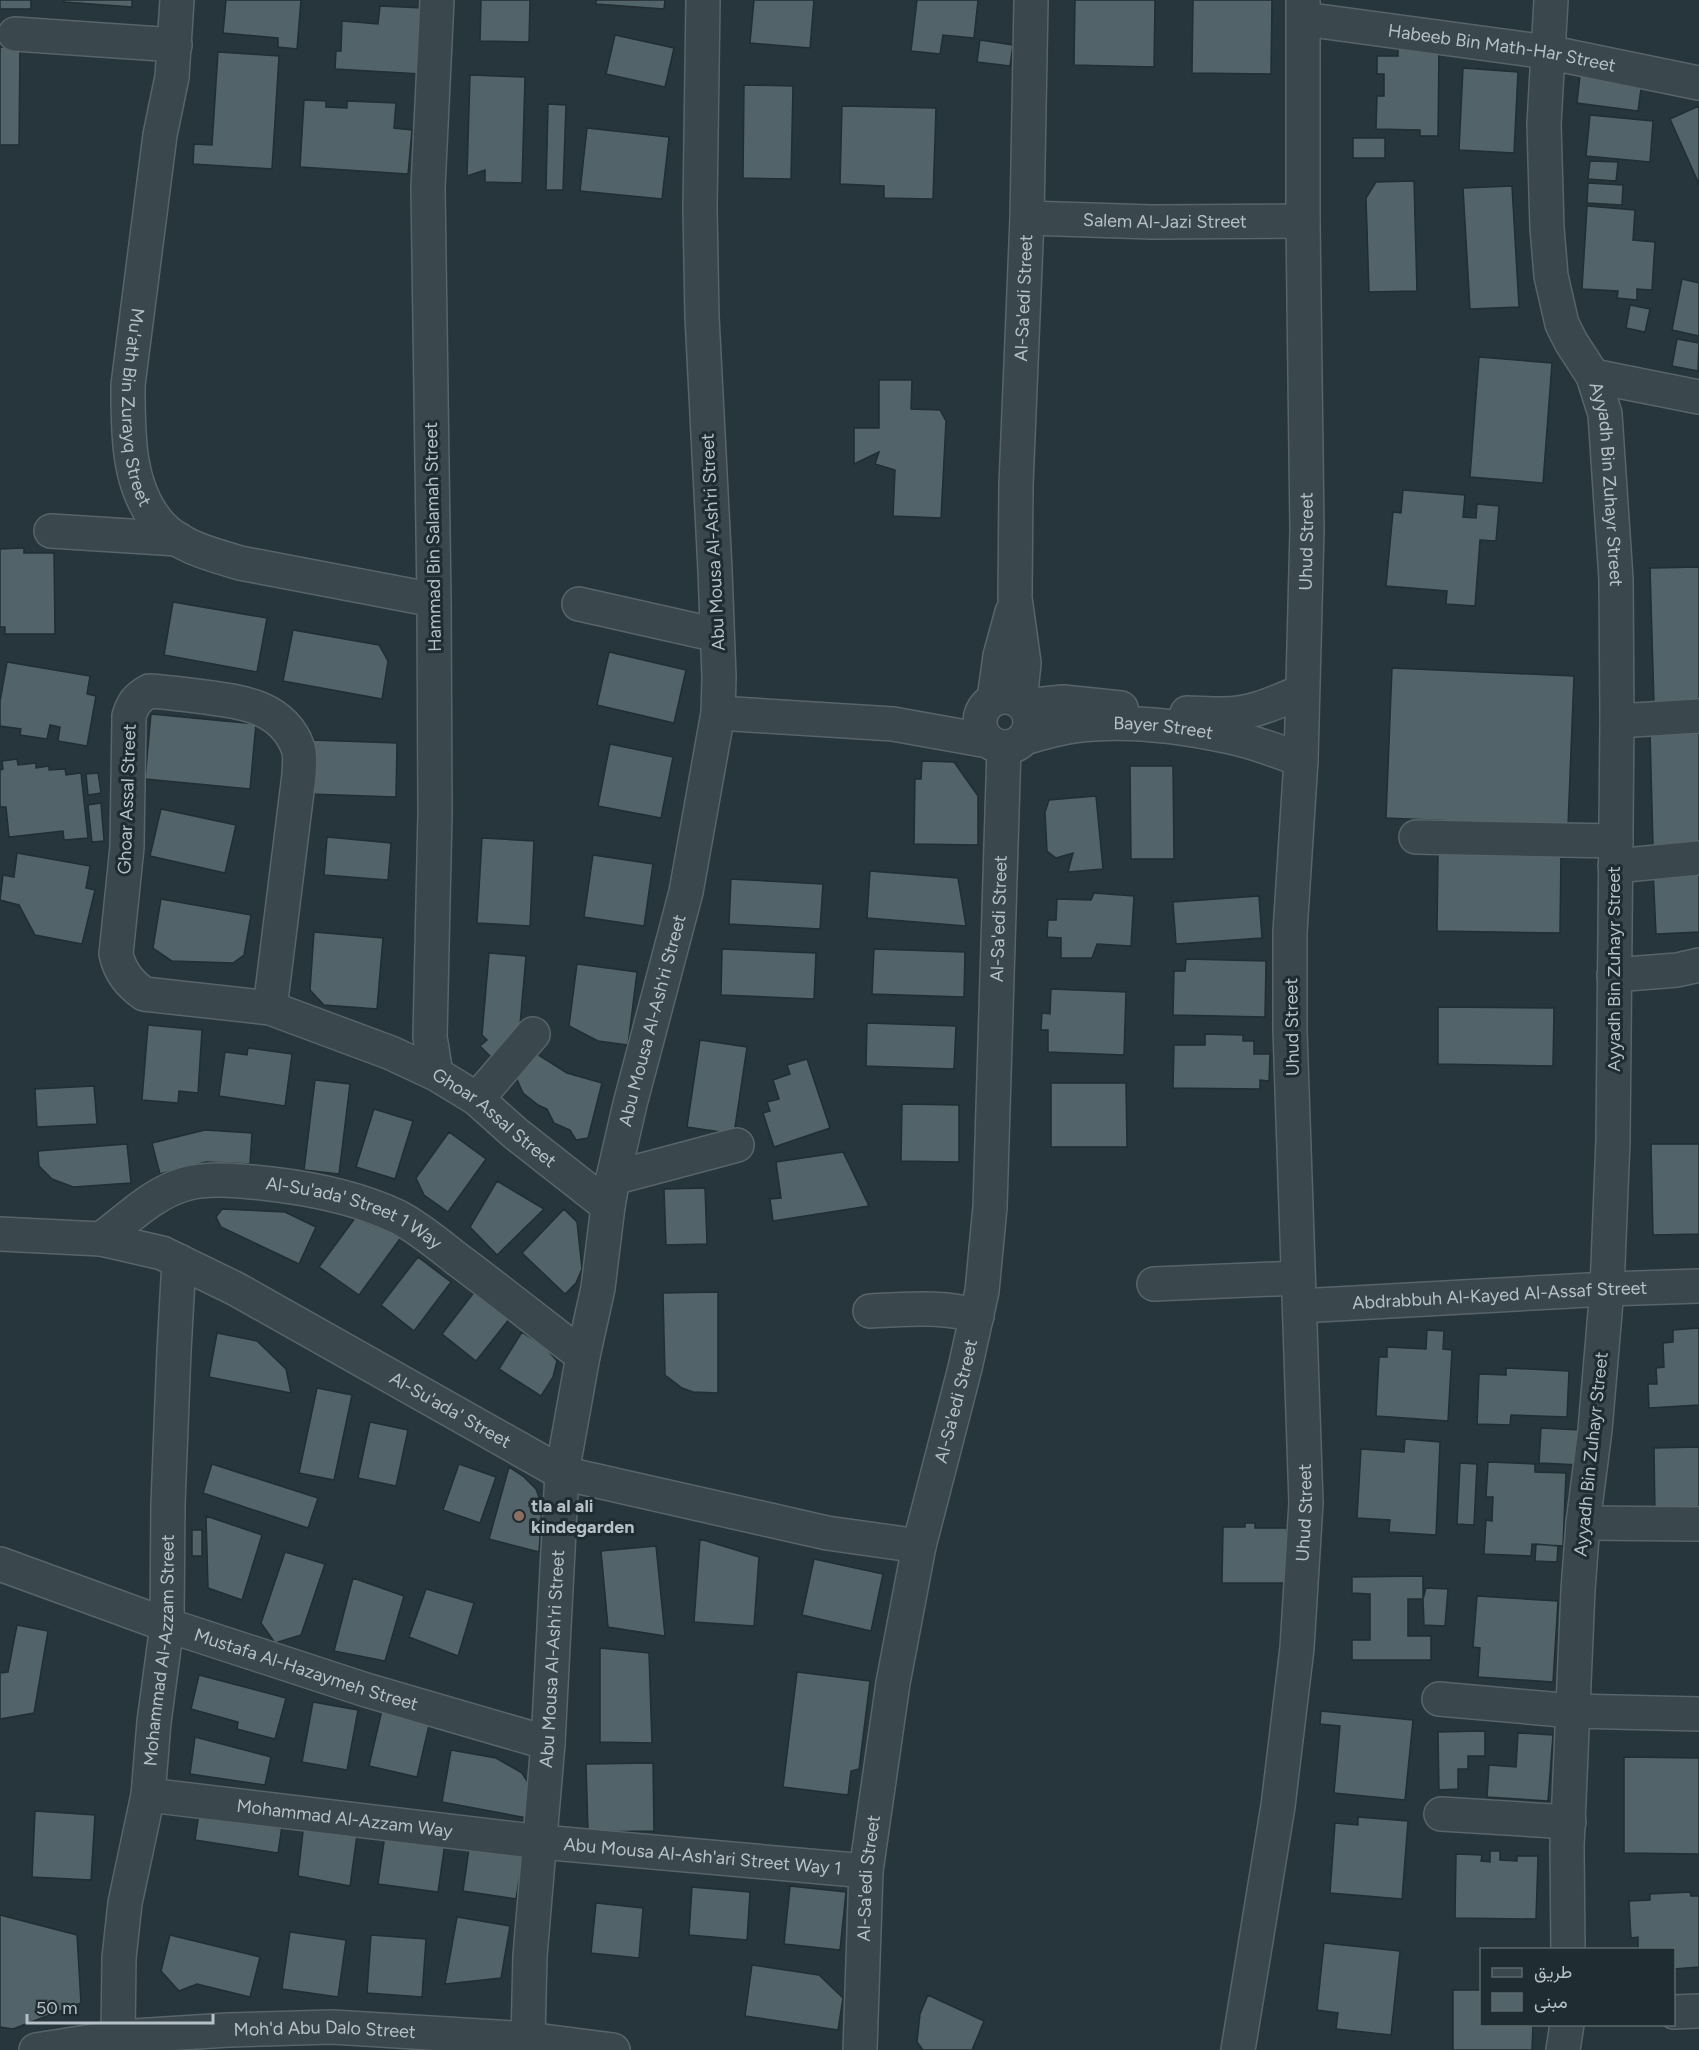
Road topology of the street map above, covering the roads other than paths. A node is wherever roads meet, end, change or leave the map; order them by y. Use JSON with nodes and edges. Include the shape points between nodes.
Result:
{"nodes":[{"id":1,"x":177,"y":0,"type":"edge"},
{"id":2,"x":437,"y":0,"type":"edge"},
{"id":3,"x":704,"y":0,"type":"edge"},
{"id":4,"x":1030,"y":0,"type":"edge"},
{"id":5,"x":1551,"y":0,"type":"edge"},
{"id":6,"x":1303,"y":10,"type":"edge"},
{"id":7,"x":15,"y":34,"type":"dead end"},
{"id":8,"x":175,"y":45,"type":"junction"},
{"id":9,"x":1547,"y":52,"type":"junction"},
{"id":10,"x":1699,"y":83,"type":"edge"},
{"id":11,"x":1027,"y":218,"type":"junction"},
{"id":12,"x":1303,"y":221,"type":"junction"},
{"id":13,"x":1593,"y":376,"type":"junction"},
{"id":14,"x":1699,"y":398,"type":"edge"},
{"id":15,"x":51,"y":531,"type":"dead end"},
{"id":16,"x":178,"y":539,"type":"junction"},
{"id":17,"x":434,"y":600,"type":"junction"},
{"id":18,"x":579,"y":604,"type":"dead end"},
{"id":19,"x":717,"y":635,"type":"junction"},
{"id":20,"x":1301,"y":692,"type":"junction"},
{"id":21,"x":1006,"y":702,"type":"junction"},
{"id":22,"x":718,"y":713,"type":"junction"},
{"id":23,"x":1699,"y":716,"type":"edge"},
{"id":24,"x":1617,"y":721,"type":"junction"},
{"id":25,"x":893,"y":724,"type":"junction"},
{"id":26,"x":1005,"y":742,"type":"junction"},
{"id":27,"x":1301,"y":760,"type":"junction"},
{"id":28,"x":1416,"y":837,"type":"dead end"},
{"id":29,"x":1615,"y":854,"type":"junction"},
{"id":30,"x":1699,"y":858,"type":"edge"},
{"id":31,"x":1699,"y":965,"type":"edge"},
{"id":32,"x":1614,"y":975,"type":"junction"},
{"id":33,"x":270,"y":1008,"type":"junction"},
{"id":34,"x":533,"y":1034,"type":"dead end"},
{"id":35,"x":436,"y":1074,"type":"junction"},
{"id":36,"x":477,"y":1099,"type":"junction"},
{"id":37,"x":736,"y":1145,"type":"dead end"},
{"id":38,"x":611,"y":1192,"type":"junction"},
{"id":39,"x":0,"y":1233,"type":"edge"},
{"id":40,"x":101,"y":1239,"type":"junction"},
{"id":41,"x":179,"y":1261,"type":"junction"},
{"id":42,"x":1154,"y":1284,"type":"dead end"},
{"id":43,"x":1699,"y":1286,"type":"edge"},
{"id":44,"x":1606,"y":1289,"type":"junction"},
{"id":45,"x":1299,"y":1292,"type":"junction"},
{"id":46,"x":870,"y":1311,"type":"dead end"},
{"id":47,"x":977,"y":1316,"type":"junction"},
{"id":48,"x":583,"y":1356,"type":"junction"},
{"id":49,"x":562,"y":1473,"type":"junction"},
{"id":50,"x":1583,"y":1523,"type":"junction"},
{"id":51,"x":1699,"y":1524,"type":"edge"},
{"id":52,"x":919,"y":1546,"type":"junction"},
{"id":53,"x":0,"y":1564,"type":"edge"},
{"id":54,"x":167,"y":1625,"type":"junction"},
{"id":55,"x":1440,"y":1700,"type":"dead end"},
{"id":56,"x":1573,"y":1711,"type":"junction"},
{"id":57,"x":1699,"y":1714,"type":"edge"},
{"id":58,"x":548,"y":1743,"type":"junction"},
{"id":59,"x":148,"y":1795,"type":"junction"},
{"id":60,"x":1441,"y":1814,"type":"dead end"},
{"id":61,"x":1569,"y":1822,"type":"junction"},
{"id":62,"x":541,"y":1842,"type":"junction"},
{"id":63,"x":866,"y":1871,"type":"junction"},
{"id":64,"x":1568,"y":1948,"type":"edge"},
{"id":65,"x":1699,"y":2011,"type":"edge"},
{"id":66,"x":1675,"y":2012,"type":"edge"},
{"id":67,"x":1567,"y":2026,"type":"edge"},
{"id":68,"x":118,"y":2037,"type":"junction"},
{"id":69,"x":332,"y":2039,"type":"edge"},
{"id":70,"x":528,"y":2039,"type":"junction"},
{"id":71,"x":36,"y":2050,"type":"edge"},
{"id":72,"x":613,"y":2050,"type":"edge"},
{"id":73,"x":860,"y":2050,"type":"edge"},
{"id":74,"x":1238,"y":2050,"type":"edge"},
{"id":75,"x":1563,"y":2050,"type":"edge"}],
"edges":[{"from":1,"to":8,"type":"street","name":"Mu'ath Bin Zurayq Street"},
{"from":2,"to":17,"type":"street","name":"Hammad Bin Salamah Street","via":[[428,188]]},
{"from":3,"to":19,"type":"street","name":"Abu Mousa Al-Ash'ri Street","via":[[702,317]]},
{"from":4,"to":11,"type":"street","name":"Al-Sa'edi Street"},
{"from":5,"to":9,"type":"street","name":"Ayyadh Bin Zuhayr Street"},
{"from":6,"to":9,"type":"street","name":"Habeeb Bin Math-Har Street"},
{"from":6,"to":12,"type":"street","name":"Uhud Street"},
{"from":7,"to":8,"type":"street"},
{"from":8,"to":16,"type":"street","name":"Mu'ath Bin Zurayq Street","via":[[128,386],[128,426],[140,491],[162,527]]},
{"from":9,"to":10,"type":"street","name":"Habeeb Bin Math-Har Street"},
{"from":9,"to":13,"type":"street","name":"Ayyadh Bin Zuhayr Street","via":[[1544,124],[1551,276],[1562,324]]},
{"from":11,"to":12,"type":"street","name":"Salem Al-Jazi Street"},
{"from":11,"to":21,"type":"street","name":"Al-Sa'edi Street","via":[[1015,598],[1000,656]]},
{"from":12,"to":20,"type":"street","name":"Uhud Street","via":[[1308,530]]},
{"from":13,"to":14,"type":"street"},
{"from":13,"to":24,"type":"street","name":"Ayyadh Bin Zuhayr Street","via":[[1608,432],[1616,579]]},
{"from":15,"to":16,"type":"street"},
{"from":16,"to":17,"type":"street","name":"Mu'ath Bin Zurayq Street","via":[[240,563]]},
{"from":17,"to":35,"type":"street","name":"Hammad Bin Salamah Street","via":[[430,1037]]},
{"from":18,"to":19,"type":"street"},
{"from":19,"to":22,"type":"street","name":"Abu Mousa Al-Ash'ri Street"},
{"from":20,"to":21,"type":"street","name":"Bayer Street","via":[[1255,710],[1230,714],[1063,702]]},
{"from":20,"to":27,"type":"street","name":"Uhud Street"},
{"from":21,"to":25,"type":"street","name":"Bayer Street"},
{"from":21,"to":26,"type":"street","via":[[1028,712],[1030,726]]},
{"from":21,"to":26,"type":"street","via":[[981,712],[979,722],[982,732]]},
{"from":22,"to":25,"type":"street","name":"Bayer Street"},
{"from":22,"to":38,"type":"street","name":"Abu Mousa Al-Ash'ri Street","via":[[686,892]]},
{"from":23,"to":24,"type":"street"},
{"from":24,"to":29,"type":"street","name":"Ayyadh Bin Zuhayr Street"},
{"from":25,"to":26,"type":"street","name":"Bayer Street"},
{"from":26,"to":27,"type":"street","name":"Bayer Street","via":[[1071,726],[1140,725],[1231,737]]},
{"from":26,"to":47,"type":"street","name":"Al-Sa'edi Street","via":[[990,1207]]},
{"from":27,"to":45,"type":"street","name":"Uhud Street","via":[[1290,932]]},
{"from":28,"to":29,"type":"street"},
{"from":29,"to":30,"type":"street"},
{"from":29,"to":32,"type":"street","name":"Ayyadh Bin Zuhayr Street"},
{"from":31,"to":32,"type":"street"},
{"from":32,"to":44,"type":"street","name":"Ayyadh Bin Zuhayr Street"},
{"from":33,"to":33,"type":"street","name":"Ghoar Assal Street","via":[[299,750],[281,721],[267,711],[239,701],[150,691],[132,704],[129,716],[127,848],[116,954],[119,968],[144,993]]},
{"from":33,"to":35,"type":"street","name":"Ghoar Assal Street"},
{"from":34,"to":36,"type":"street"},
{"from":35,"to":36,"type":"street","name":"Ghoar Assal Street"},
{"from":36,"to":38,"type":"street","name":"Ghoar Assal Street","via":[[515,1133]]},
{"from":37,"to":38,"type":"street"},
{"from":38,"to":48,"type":"street","name":"Abu Mousa Al-Ash'ri Street","via":[[598,1288]]},
{"from":39,"to":40,"type":"street","name":"Al-Su'ada' Street"},
{"from":40,"to":41,"type":"street","name":"Al-Su'ada' Street","via":[[138,1246]]},
{"from":40,"to":48,"type":"street","name":"Al-Su'ada' Street 1 Way","via":[[155,1199],[184,1185],[248,1181],[335,1195],[373,1206],[409,1224]]},
{"from":41,"to":49,"type":"street","name":"Al-Su'ada' Street","via":[[236,1289]]},
{"from":41,"to":54,"type":"street","name":"Mohammad Al-Azzam Street"},
{"from":42,"to":45,"type":"street","name":"Abdrabbuh Al-Kayed Al-Assaf Street"},
{"from":43,"to":44,"type":"street","name":"Abdrabbuh Al-Kayed Al-Assaf Street"},
{"from":44,"to":45,"type":"street","name":"Abdrabbuh Al-Kayed Al-Assaf Street"},
{"from":44,"to":50,"type":"street","name":"Ayyadh Bin Zuhayr Street"},
{"from":45,"to":74,"type":"street","name":"Uhud Street","via":[[1306,1503],[1297,1648],[1278,1806]]},
{"from":46,"to":47,"type":"street","via":[[917,1309]]},
{"from":47,"to":52,"type":"street","name":"Al-Sa'edi Street"},
{"from":48,"to":49,"type":"street","name":"Abu Mousa Al-Ash'ri Street"},
{"from":49,"to":52,"type":"street","name":"Al-Su'ada' Street","via":[[827,1533]]},
{"from":49,"to":58,"type":"street","name":"Abu Mousa Al-Ash'ri Street"},
{"from":50,"to":51,"type":"street"},
{"from":50,"to":56,"type":"street","name":"Ayyadh Bin Zuhayr Street"},
{"from":52,"to":63,"type":"street","name":"Al-Sa'edi Street","via":[[893,1683]]},
{"from":53,"to":54,"type":"street","name":"Mustafa Al-Hazaymeh Street"},
{"from":54,"to":58,"type":"street","name":"Mustafa Al-Hazaymeh Street","via":[[366,1690]]},
{"from":54,"to":59,"type":"street","name":"Mohammad Al-Azzam Street"},
{"from":55,"to":56,"type":"street"},
{"from":56,"to":57,"type":"street"},
{"from":56,"to":61,"type":"street","name":"Ayyadh Bin Zuhayr Street"},
{"from":58,"to":62,"type":"street","name":"Abu Mousa Al-Ash'ri Street"},
{"from":59,"to":62,"type":"street","name":"Mohammad Al-Azzam Way"},
{"from":59,"to":68,"type":"street","name":"Mohammad Al-Azzam Street","via":[[125,1903],[119,1958]]},
{"from":60,"to":61,"type":"street"},
{"from":61,"to":64,"type":"street","name":"Ayyadh Bin Zuhayr Street"},
{"from":62,"to":63,"type":"street","name":"Abu Mousa Al-Ash'ari Street Way 1"},
{"from":62,"to":70,"type":"street","name":"Abu Mousa Al-Ash'ri Street","via":[[530,1956]]},
{"from":63,"to":73,"type":"street","name":"Al-Sa'edi Street"},
{"from":65,"to":66,"type":"street"},
{"from":67,"to":75,"type":"street"},
{"from":68,"to":69,"type":"street","name":"Moh'd Abu Dalo Street","via":[[228,2030]]},
{"from":68,"to":71,"type":"street","name":"Moh'd Abu Dalo Street"},
{"from":69,"to":70,"type":"street","name":"Moh'd Abu Dalo Street"},
{"from":70,"to":72,"type":"street","name":"Moh'd Abu Dalo Street"}]}
